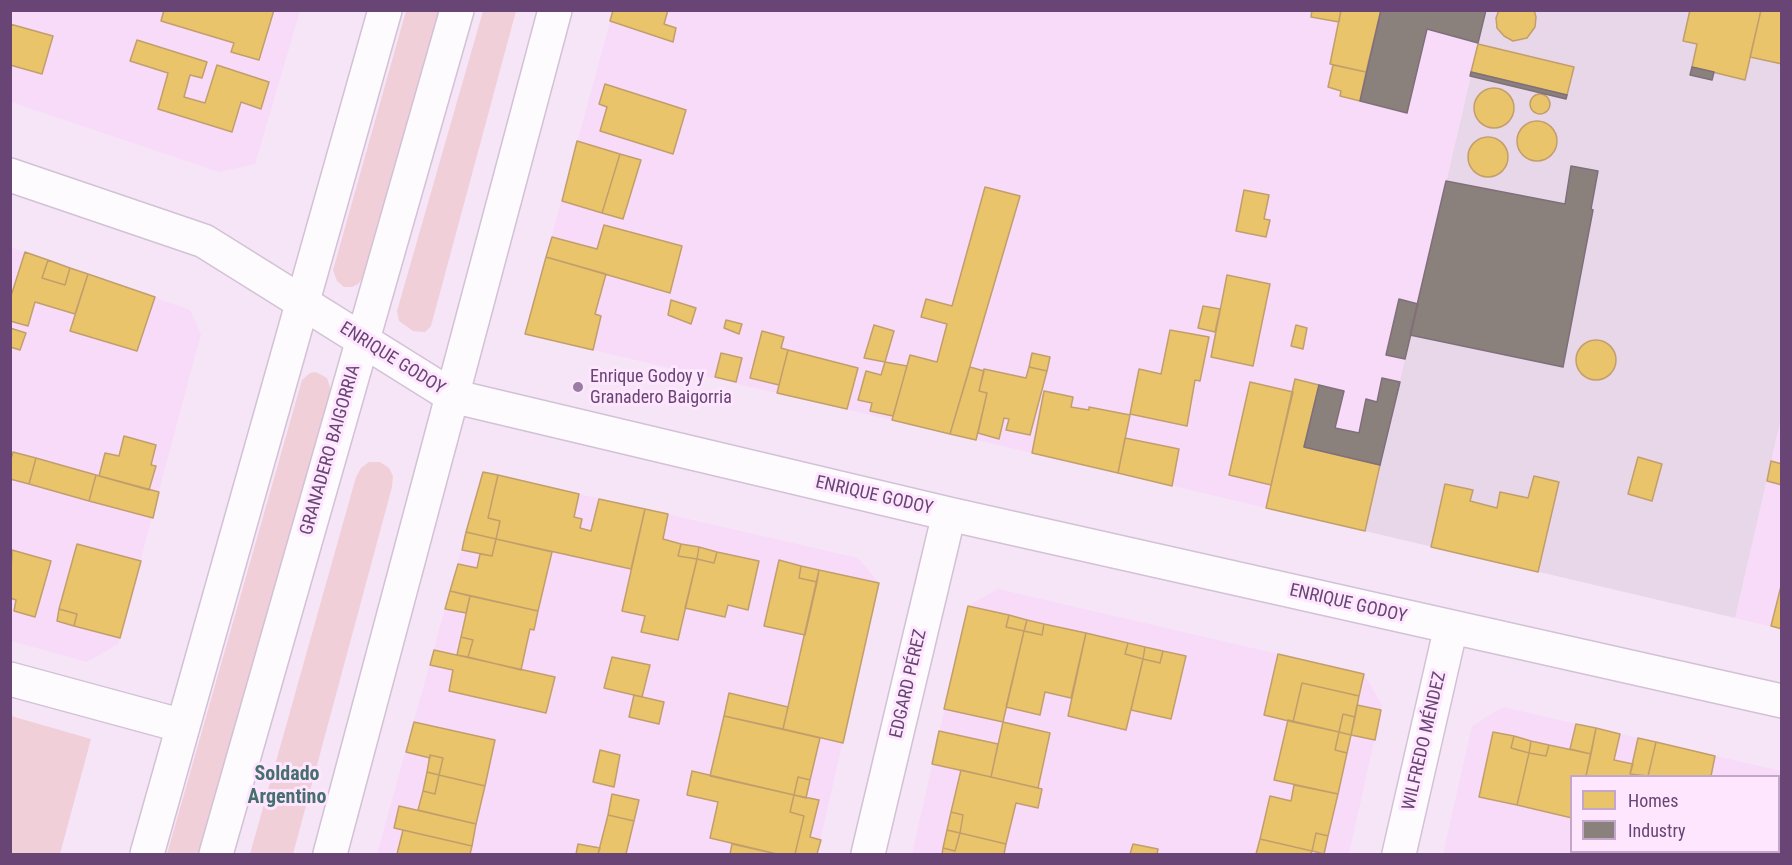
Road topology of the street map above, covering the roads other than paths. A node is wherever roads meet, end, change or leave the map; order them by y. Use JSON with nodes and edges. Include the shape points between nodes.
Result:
{"nodes":[{"id":1,"x":385,"y":10,"type":"edge"},
{"id":2,"x":457,"y":10,"type":"edge"},
{"id":3,"x":555,"y":10,"type":"edge"},
{"id":4,"x":10,"y":175,"type":"edge"},
{"id":5,"x":302,"y":302,"type":"junction"},
{"id":6,"x":363,"y":340,"type":"junction"},
{"id":7,"x":452,"y":396,"type":"junction"},
{"id":8,"x":949,"y":513,"type":"junction"},
{"id":9,"x":1450,"y":627,"type":"junction"},
{"id":10,"x":10,"y":679,"type":"edge"},
{"id":11,"x":1782,"y":701,"type":"edge"},
{"id":12,"x":183,"y":726,"type":"junction"},
{"id":13,"x":147,"y":855,"type":"edge"},
{"id":14,"x":216,"y":855,"type":"edge"},
{"id":15,"x":330,"y":855,"type":"edge"},
{"id":16,"x":868,"y":855,"type":"edge"},
{"id":17,"x":1399,"y":855,"type":"edge"}],
"edges":[{"from":1,"to":5,"type":"street"},
{"from":2,"to":6,"type":"street","name":"GRANADERO BAIGORRIA"},
{"from":3,"to":7,"type":"street"},
{"from":4,"to":5,"type":"street","name":"ENRIQUE GODOY","via":[[204,241]]},
{"from":5,"to":6,"type":"street","name":"ENRIQUE GODOY"},
{"from":5,"to":12,"type":"street"},
{"from":6,"to":7,"type":"street","name":"ENRIQUE GODOY"},
{"from":6,"to":14,"type":"street","name":"GRANADERO BAIGORRIA"},
{"from":7,"to":8,"type":"street","name":"ENRIQUE GODOY"},
{"from":7,"to":15,"type":"street"},
{"from":8,"to":9,"type":"street","name":"ENRIQUE GODOY"},
{"from":8,"to":16,"type":"street","name":"EDGARD PÉREZ"},
{"from":9,"to":11,"type":"street","name":"ENRIQUE GODOY"},
{"from":9,"to":17,"type":"street","name":"WILFREDO MÉNDEZ"},
{"from":10,"to":12,"type":"street"},
{"from":12,"to":13,"type":"street"}]}
